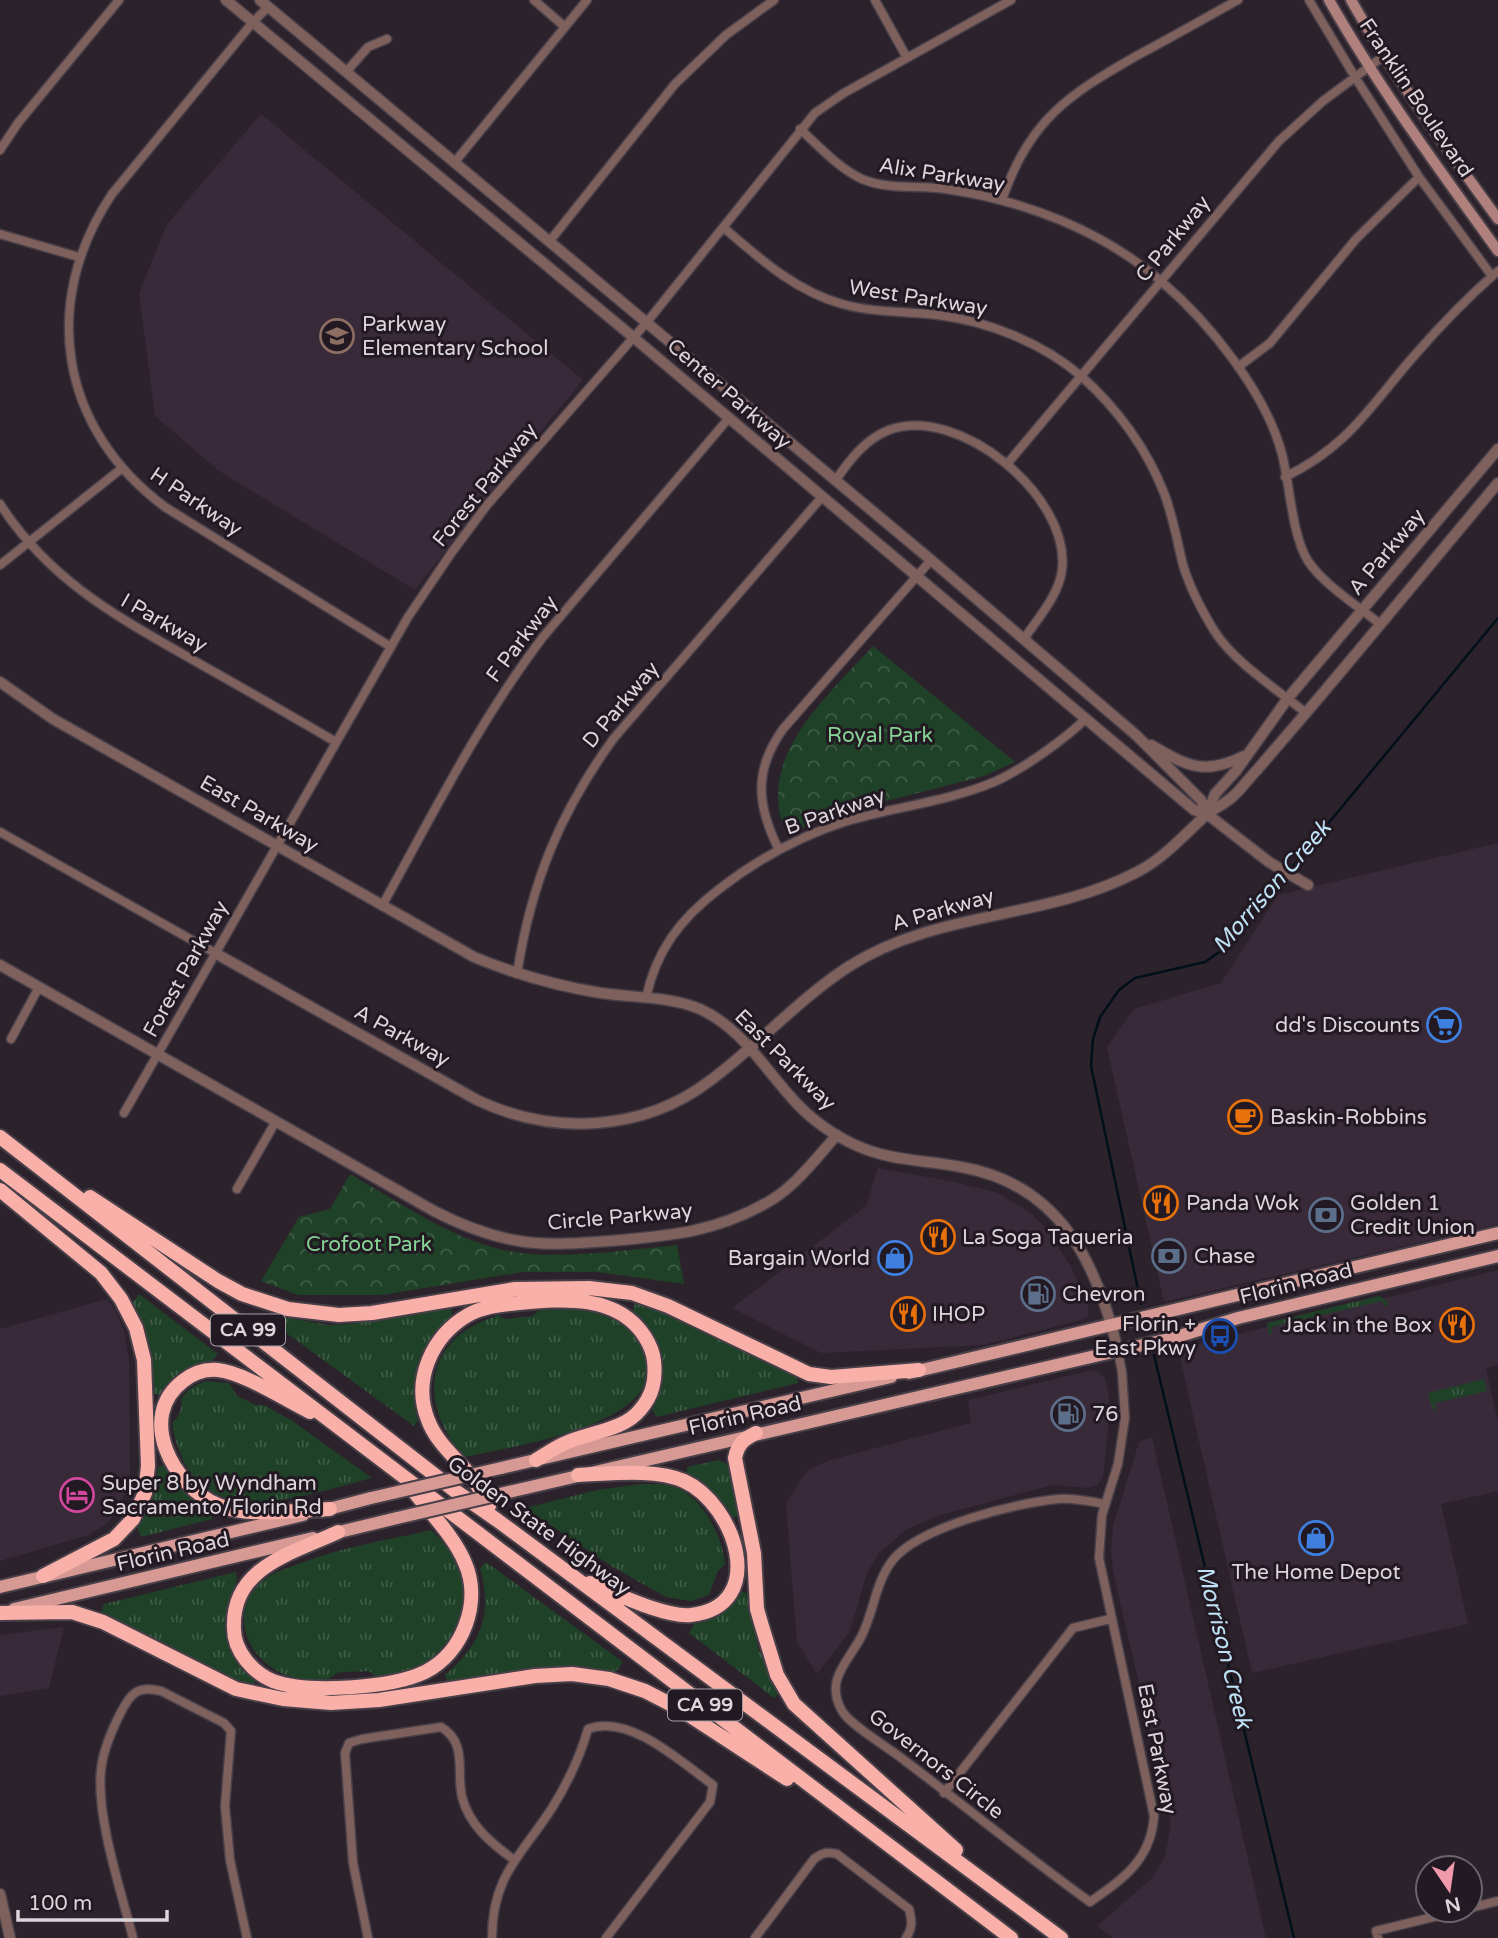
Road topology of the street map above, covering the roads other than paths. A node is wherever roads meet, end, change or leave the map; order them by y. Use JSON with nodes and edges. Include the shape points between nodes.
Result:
{"nodes":[{"id":1,"x":119,"y":0,"type":"edge"},
{"id":2,"x":226,"y":0,"type":"edge"},
{"id":3,"x":260,"y":0,"type":"edge"},
{"id":4,"x":534,"y":0,"type":"edge"},
{"id":5,"x":587,"y":0,"type":"edge"},
{"id":6,"x":774,"y":0,"type":"edge"},
{"id":7,"x":875,"y":0,"type":"edge"},
{"id":8,"x":1011,"y":0,"type":"edge"},
{"id":9,"x":1238,"y":0,"type":"edge"},
{"id":10,"x":1309,"y":0,"type":"edge"},
{"id":11,"x":1329,"y":0,"type":"edge"},
{"id":12,"x":1351,"y":0,"type":"edge"},
{"id":13,"x":268,"y":7,"type":"junction"},
{"id":14,"x":253,"y":22,"type":"junction"},
{"id":15,"x":565,"y":27,"type":"junction"},
{"id":16,"x":387,"y":39,"type":"dead end"},
{"id":17,"x":1385,"y":55,"type":"junction"},
{"id":18,"x":907,"y":58,"type":"junction"},
{"id":19,"x":1370,"y":66,"type":"junction"},
{"id":20,"x":346,"y":72,"type":"junction"},
{"id":21,"x":1355,"y":77,"type":"junction"},
{"id":22,"x":800,"y":129,"type":"junction"},
{"id":23,"x":0,"y":150,"type":"edge"},
{"id":24,"x":454,"y":163,"type":"junction"},
{"id":25,"x":1419,"y":177,"type":"junction"},
{"id":26,"x":1002,"y":200,"type":"junction"},
{"id":27,"x":1498,"y":219,"type":"edge"},
{"id":28,"x":723,"y":227,"type":"junction"},
{"id":29,"x":0,"y":234,"type":"edge"},
{"id":30,"x":549,"y":242,"type":"junction"},
{"id":31,"x":1498,"y":251,"type":"edge"},
{"id":32,"x":79,"y":257,"type":"junction"},
{"id":33,"x":1495,"y":274,"type":"edge"},
{"id":34,"x":1161,"y":282,"type":"junction"},
{"id":35,"x":647,"y":322,"type":"junction"},
{"id":36,"x":633,"y":337,"type":"junction"},
{"id":37,"x":1238,"y":367,"type":"junction"},
{"id":38,"x":1082,"y":377,"type":"junction"},
{"id":39,"x":728,"y":419,"type":"junction"},
{"id":40,"x":1498,"y":449,"type":"edge"},
{"id":41,"x":1007,"y":464,"type":"junction"},
{"id":42,"x":121,"y":468,"type":"junction"},
{"id":43,"x":1285,"y":477,"type":"junction"},
{"id":44,"x":835,"y":481,"type":"junction"},
{"id":45,"x":1498,"y":483,"type":"edge"},
{"id":46,"x":821,"y":498,"type":"junction"},
{"id":47,"x":0,"y":504,"type":"edge"},
{"id":48,"x":28,"y":542,"type":"junction"},
{"id":49,"x":931,"y":560,"type":"junction"},
{"id":50,"x":0,"y":565,"type":"edge"},
{"id":51,"x":915,"y":578,"type":"junction"},
{"id":52,"x":1364,"y":610,"type":"junction"},
{"id":53,"x":1380,"y":624,"type":"junction"},
{"id":54,"x":1024,"y":639,"type":"junction"},
{"id":55,"x":391,"y":647,"type":"junction"},
{"id":56,"x":0,"y":682,"type":"edge"},
{"id":57,"x":1288,"y":698,"type":"junction"},
{"id":58,"x":1306,"y":713,"type":"junction"},
{"id":59,"x":1085,"y":719,"type":"junction"},
{"id":60,"x":1136,"y":735,"type":"junction"},
{"id":61,"x":337,"y":742,"type":"junction"},
{"id":62,"x":1246,"y":755,"type":"junction"},
{"id":63,"x":1207,"y":814,"type":"junction"},
{"id":64,"x":0,"y":832,"type":"edge"},
{"id":65,"x":276,"y":846,"type":"junction"},
{"id":66,"x":779,"y":850,"type":"junction"},
{"id":67,"x":1308,"y":885,"type":"dead end"},
{"id":68,"x":382,"y":906,"type":"junction"},
{"id":69,"x":215,"y":953,"type":"junction"},
{"id":70,"x":0,"y":965,"type":"edge"},
{"id":71,"x":517,"y":974,"type":"junction"},
{"id":72,"x":39,"y":987,"type":"junction"},
{"id":73,"x":646,"y":998,"type":"junction"},
{"id":74,"x":11,"y":1039,"type":"dead end"},
{"id":75,"x":751,"y":1048,"type":"junction"},
{"id":76,"x":158,"y":1054,"type":"junction"},
{"id":77,"x":124,"y":1113,"type":"dead end"},
{"id":78,"x":276,"y":1122,"type":"junction"},
{"id":79,"x":837,"y":1135,"type":"junction"},
{"id":80,"x":0,"y":1137,"type":"edge"},
{"id":81,"x":34,"y":1163,"type":"junction"},
{"id":82,"x":0,"y":1170,"type":"edge"},
{"id":83,"x":237,"y":1189,"type":"dead end"},
{"id":84,"x":0,"y":1190,"type":"edge"},
{"id":85,"x":1498,"y":1233,"type":"edge"},
{"id":86,"x":1498,"y":1256,"type":"edge"},
{"id":87,"x":1112,"y":1326,"type":"junction"},
{"id":88,"x":1118,"y":1351,"type":"junction"},
{"id":89,"x":919,"y":1370,"type":"junction"},
{"id":90,"x":343,"y":1429,"type":"junction"},
{"id":91,"x":757,"y":1433,"type":"junction"},
{"id":92,"x":536,"y":1460,"type":"junction"},
{"id":93,"x":399,"y":1472,"type":"junction"},
{"id":94,"x":578,"y":1475,"type":"junction"},
{"id":95,"x":1105,"y":1504,"type":"junction"},
{"id":96,"x":330,"y":1509,"type":"junction"},
{"id":97,"x":497,"y":1520,"type":"junction"},
{"id":98,"x":338,"y":1532,"type":"junction"},
{"id":99,"x":43,"y":1576,"type":"junction"},
{"id":100,"x":572,"y":1577,"type":"junction"},
{"id":101,"x":0,"y":1587,"type":"edge"},
{"id":102,"x":0,"y":1612,"type":"edge"},
{"id":103,"x":1110,"y":1619,"type":"junction"},
{"id":104,"x":944,"y":1793,"type":"junction"},
{"id":105,"x":877,"y":1837,"type":"junction"},
{"id":106,"x":513,"y":1859,"type":"junction"},
{"id":107,"x":0,"y":1894,"type":"edge"},
{"id":108,"x":1090,"y":1902,"type":"joint"},
{"id":109,"x":1022,"y":1909,"type":"junction"},
{"id":110,"x":1414,"y":1924,"type":"edge"},
{"id":111,"x":1377,"y":1934,"type":"edge"},
{"id":112,"x":10,"y":1938,"type":"edge"},
{"id":113,"x":133,"y":1938,"type":"edge"},
{"id":114,"x":247,"y":1938,"type":"edge"},
{"id":115,"x":368,"y":1938,"type":"edge"},
{"id":116,"x":492,"y":1938,"type":"edge"},
{"id":117,"x":606,"y":1938,"type":"edge"},
{"id":118,"x":755,"y":1938,"type":"edge"},
{"id":119,"x":906,"y":1938,"type":"edge"},
{"id":120,"x":1011,"y":1938,"type":"edge"},
{"id":121,"x":1061,"y":1938,"type":"edge"}],
"edges":[{"from":1,"to":23,"type":"street"},
{"from":2,"to":14,"type":"street","name":"Center Parkway"},
{"from":3,"to":13,"type":"street","name":"Center Parkway"},
{"from":4,"to":15,"type":"street"},
{"from":5,"to":15,"type":"street"},
{"from":6,"to":30,"type":"street","via":[[726,35],[675,84]]},
{"from":7,"to":18,"type":"street"},
{"from":8,"to":18,"type":"street","name":"Forest Parkway"},
{"from":9,"to":26,"type":"street","via":[[1062,103],[1020,155]]},
{"from":10,"to":21,"type":"street"},
{"from":11,"to":19,"type":"main road","name":"Franklin Boulevard"},
{"from":12,"to":17,"type":"main road","name":"Franklin Boulevard"},
{"from":13,"to":14,"type":"street","name":"H Parkway"},
{"from":13,"to":20,"type":"street","name":"Center Parkway"},
{"from":14,"to":32,"type":"street","name":"H Parkway","via":[[112,194]]},
{"from":14,"to":36,"type":"street","name":"Center Parkway"},
{"from":15,"to":24,"type":"street"},
{"from":16,"to":20,"type":"street","via":[[368,47]]},
{"from":17,"to":19,"type":"street","name":"C Parkway"},
{"from":17,"to":27,"type":"main road","name":"Franklin Boulevard"},
{"from":18,"to":22,"type":"street","name":"Forest Parkway","via":[[823,107]]},
{"from":19,"to":21,"type":"street","name":"C Parkway"},
{"from":19,"to":31,"type":"main road","name":"Franklin Boulevard"},
{"from":20,"to":24,"type":"street","name":"Center Parkway"},
{"from":21,"to":25,"type":"street"},
{"from":21,"to":34,"type":"street","name":"C Parkway","via":[[1279,141]]},
{"from":22,"to":26,"type":"street","name":"Alix Parkway","via":[[846,170],[865,180]]},
{"from":22,"to":28,"type":"street","name":"Forest Parkway"},
{"from":24,"to":30,"type":"street","name":"Center Parkway"},
{"from":25,"to":33,"type":"street"},
{"from":25,"to":37,"type":"street","via":[[1356,239],[1270,343]]},
{"from":26,"to":34,"type":"street","name":"Alix Parkway","via":[[1087,232]]},
{"from":28,"to":35,"type":"street","name":"Forest Parkway"},
{"from":28,"to":38,"type":"street","name":"West Parkway","via":[[779,273],[839,303],[982,324],[1025,341]]},
{"from":29,"to":32,"type":"street"},
{"from":30,"to":35,"type":"street","name":"Center Parkway"},
{"from":32,"to":42,"type":"street","name":"H Parkway","via":[[69,315],[73,372],[87,415]]},
{"from":33,"to":43,"type":"street","via":[[1440,327],[1337,446]]},
{"from":34,"to":37,"type":"street","name":"Alix Parkway"},
{"from":34,"to":38,"type":"street","name":"C Parkway"},
{"from":35,"to":36,"type":"street","name":"Forest Parkway"},
{"from":35,"to":44,"type":"street","name":"Center Parkway"},
{"from":36,"to":39,"type":"street","name":"Center Parkway"},
{"from":36,"to":55,"type":"street","name":"Forest Parkway","via":[[487,505]]},
{"from":37,"to":43,"type":"street","name":"Alix Parkway","via":[[1271,427],[1282,453]]},
{"from":38,"to":41,"type":"street","name":"C Parkway"},
{"from":38,"to":57,"type":"street","name":"West Parkway","via":[[1109,404],[1145,453],[1164,494],[1187,577],[1217,635]]},
{"from":39,"to":46,"type":"street","name":"Center Parkway"},
{"from":39,"to":68,"type":"street","name":"F Parkway","via":[[518,670]]},
{"from":40,"to":52,"type":"street","name":"A Parkway"},
{"from":41,"to":44,"type":"street","via":[[954,434],[925,426],[902,427],[871,439]]},
{"from":41,"to":54,"type":"street","via":[[1044,508],[1063,561],[1055,593]]},
{"from":42,"to":48,"type":"street"},
{"from":42,"to":55,"type":"street","name":"H Parkway","via":[[165,507]]},
{"from":43,"to":52,"type":"street","name":"Alix Parkway","via":[[1299,541],[1308,560]]},
{"from":44,"to":49,"type":"street","name":"Center Parkway"},
{"from":45,"to":53,"type":"street","name":"A Parkway"},
{"from":46,"to":51,"type":"street","name":"Center Parkway"},
{"from":46,"to":71,"type":"street","name":"D Parkway","via":[[594,765],[545,862],[528,914]]},
{"from":47,"to":48,"type":"street","name":"I Parkway"},
{"from":48,"to":50,"type":"street"},
{"from":48,"to":61,"type":"street","name":"I Parkway","via":[[98,605]]},
{"from":49,"to":51,"type":"street"},
{"from":49,"to":54,"type":"street","name":"Center Parkway"},
{"from":51,"to":59,"type":"street","name":"Center Parkway"},
{"from":51,"to":66,"type":"street","via":[[783,729],[771,749],[761,795]]},
{"from":52,"to":53,"type":"street","name":"Alix Parkway"},
{"from":52,"to":57,"type":"street","name":"A Parkway"},
{"from":53,"to":58,"type":"street","name":"A Parkway"},
{"from":54,"to":60,"type":"street","name":"Center Parkway"},
{"from":55,"to":61,"type":"street","name":"Forest Parkway"},
{"from":56,"to":65,"type":"street","name":"East Parkway","via":[[52,719]]},
{"from":57,"to":58,"type":"street","name":"West Parkway"},
{"from":57,"to":62,"type":"street","name":"A Parkway"},
{"from":58,"to":63,"type":"street","name":"A Parkway","via":[[1232,798]]},
{"from":59,"to":63,"type":"street","name":"Center Parkway","via":[[1194,810]]},
{"from":59,"to":66,"type":"street","name":"B Parkway","via":[[1038,757],[995,781],[841,823]]},
{"from":60,"to":62,"type":"street","via":[[1197,768],[1226,765]]},
{"from":60,"to":63,"type":"street","name":"Center Parkway","via":[[1201,800]]},
{"from":61,"to":65,"type":"street","name":"Forest Parkway"},
{"from":62,"to":63,"type":"street","name":"A Parkway","via":[[1215,794]]},
{"from":63,"to":67,"type":"street","name":"Center Parkway","via":[[1269,862]]},
{"from":63,"to":75,"type":"street","name":"A Parkway","via":[[1160,856],[1119,881],[1071,897],[947,925],[884,947],[847,968]]},
{"from":64,"to":69,"type":"street"},
{"from":65,"to":68,"type":"street","name":"East Parkway"},
{"from":65,"to":69,"type":"street","name":"Forest Parkway"},
{"from":66,"to":73,"type":"street","name":"B Parkway","via":[[733,878],[681,923],[660,955]]},
{"from":68,"to":71,"type":"street","name":"East Parkway","via":[[474,957]]},
{"from":69,"to":75,"type":"street","name":"A Parkway","via":[[477,1100],[543,1122],[600,1123],[657,1110],[708,1083]]},
{"from":69,"to":76,"type":"street","name":"Forest Parkway"},
{"from":70,"to":72,"type":"street","name":"Circle Parkway"},
{"from":71,"to":73,"type":"street","name":"East Parkway","via":[[573,989]]},
{"from":72,"to":74,"type":"street"},
{"from":72,"to":76,"type":"street","name":"Circle Parkway"},
{"from":73,"to":75,"type":"street","name":"East Parkway","via":[[699,1009]]},
{"from":75,"to":79,"type":"street","name":"East Parkway","via":[[791,1097]]},
{"from":76,"to":77,"type":"street","name":"Forest Parkway"},
{"from":76,"to":78,"type":"street","name":"Circle Parkway"},
{"from":78,"to":79,"type":"street","name":"Circle Parkway","via":[[459,1224],[548,1244],[669,1236],[728,1222],[774,1198]]},
{"from":78,"to":83,"type":"street"},
{"from":79,"to":87,"type":"street","name":"East Parkway","via":[[898,1158],[985,1172],[1037,1198],[1078,1244]]},
{"from":80,"to":81,"type":"highway","name":"Golden State Highway","number":"CA 99"},
{"from":81,"to":89,"type":"highway","via":[[218,1281],[288,1309],[338,1315],[372,1313],[515,1289],[589,1288],[632,1293],[668,1306],[809,1374],[831,1377]]},
{"from":81,"to":97,"type":"highway","name":"Golden State Highway","number":"CA 99"},
{"from":82,"to":90,"type":"highway","name":"Golden State Highway","number":"CA 99"},
{"from":84,"to":99,"type":"highway","via":[[101,1273],[136,1328],[144,1360],[148,1466],[145,1493],[133,1519],[114,1539]]},
{"from":85,"to":87,"type":"main road","name":"Florin Road"},
{"from":86,"to":88,"type":"main road","name":"Florin Road"},
{"from":87,"to":88,"type":"street","name":"East Parkway"},
{"from":87,"to":89,"type":"main road","name":"Florin Road"},
{"from":88,"to":91,"type":"main road","name":"Florin Road"},
{"from":88,"to":95,"type":"street","name":"East Parkway","via":[[1125,1418],[1118,1464]]},
{"from":89,"to":92,"type":"main road","name":"Florin Road"},
{"from":90,"to":93,"type":"highway","name":"Golden State Highway","number":"CA 99"},
{"from":90,"to":96,"type":"highway","via":[[223,1370],[190,1375],[174,1388],[163,1406],[160,1427],[166,1452],[195,1493],[219,1506],[243,1511]]},
{"from":91,"to":94,"type":"main road","name":"Florin Road"},
{"from":91,"to":109,"type":"highway","via":[[743,1439],[735,1458],[754,1553],[758,1609],[777,1675],[794,1704]]},
{"from":92,"to":96,"type":"main road","name":"Florin Road","bridge":true},
{"from":92,"to":97,"type":"highway","via":[[565,1443],[628,1421],[648,1400],[656,1374],[653,1350],[623,1312],[600,1303],[547,1300],[494,1306],[449,1328],[434,1347],[425,1370],[428,1420],[440,1442],[472,1477]]},
{"from":93,"to":98,"type":"highway","via":[[453,1542],[466,1564],[471,1588],[470,1613],[461,1637],[446,1657],[426,1672],[360,1688],[317,1688],[274,1682],[255,1671],[241,1654],[233,1612],[253,1575]]},
{"from":93,"to":105,"type":"highway","name":"Golden State Highway","number":"CA 99"},
{"from":94,"to":98,"type":"main road","name":"Florin Road","bridge":true},
{"from":94,"to":100,"type":"highway","via":[[659,1474],[683,1480],[704,1493],[724,1517],[735,1543],[738,1572],[726,1599],[689,1615],[670,1613]]},
{"from":95,"to":103,"type":"street","name":"East Parkway","via":[[1099,1558]]},
{"from":95,"to":104,"type":"street","name":"Governors Circle","via":[[1078,1499],[1045,1501],[944,1527],[897,1555],[883,1576],[862,1636],[840,1671],[834,1688],[837,1699],[849,1719]]},
{"from":96,"to":99,"type":"main road","name":"Florin Road"},
{"from":97,"to":100,"type":"highway","name":"Golden State Highway","number":"CA 99"},
{"from":98,"to":102,"type":"main road","name":"Florin Road"},
{"from":99,"to":101,"type":"main road","name":"Florin Road"},
{"from":100,"to":109,"type":"highway","name":"Golden State Highway","number":"CA 99"},
{"from":102,"to":105,"type":"highway","via":[[72,1612],[103,1622],[236,1689],[283,1699],[379,1700],[535,1676],[609,1679],[678,1708]]},
{"from":103,"to":104,"type":"street","via":[[1073,1628]]},
{"from":103,"to":108,"type":"street","name":"East Parkway","via":[[1153,1806],[1153,1827],[1136,1866]]},
{"from":104,"to":108,"type":"street","name":"Governors Circle"},
{"from":105,"to":120,"type":"highway","name":"Golden State Highway","number":"CA 99"},
{"from":106,"to":115,"type":"street","via":[[492,1844],[471,1818],[462,1798],[461,1755],[449,1732],[441,1727],[349,1743],[345,1753],[350,1834]]},
{"from":106,"to":116,"type":"street","via":[[498,1895]]},
{"from":106,"to":117,"type":"street","via":[[551,1810],[588,1729],[600,1724],[638,1735],[713,1785],[710,1802]]},
{"from":107,"to":112,"type":"street"},
{"from":109,"to":121,"type":"highway","name":"Golden State Highway","number":"CA 99"},
{"from":110,"to":111,"type":"street"},
{"from":113,"to":114,"type":"street","via":[[100,1788],[104,1752],[114,1726],[132,1694],[150,1689],[224,1723],[231,1731],[225,1806],[230,1860]]},
{"from":118,"to":119,"type":"street","via":[[814,1859],[825,1852],[837,1854],[909,1909],[912,1922]]}]}
